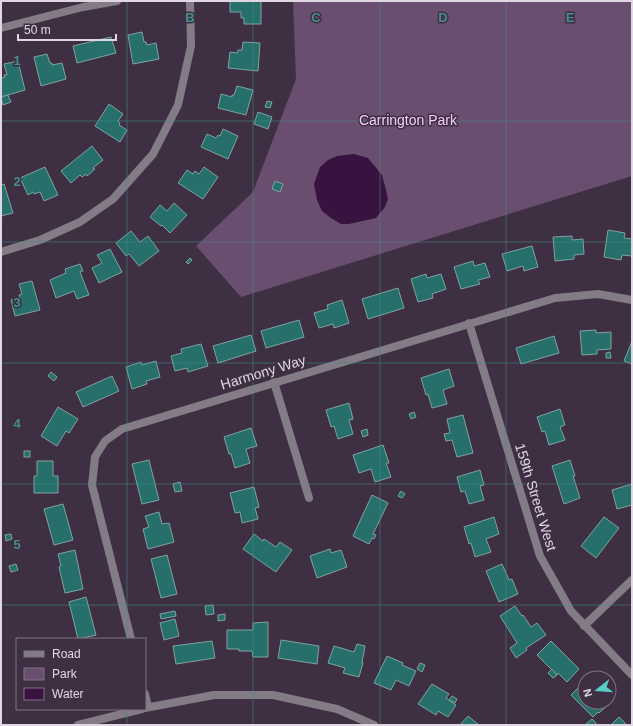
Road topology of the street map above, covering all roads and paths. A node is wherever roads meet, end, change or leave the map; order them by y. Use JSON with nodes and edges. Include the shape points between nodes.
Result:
{"nodes":[{"id":1,"x":116,"y":1,"type":"edge"},
{"id":2,"x":190,"y":1,"type":"edge"},
{"id":3,"x":1,"y":28,"type":"edge"},
{"id":4,"x":1,"y":252,"type":"edge"},
{"id":5,"x":632,"y":300,"type":"edge"},
{"id":6,"x":469,"y":324,"type":"junction"},
{"id":7,"x":274,"y":382,"type":"junction"},
{"id":8,"x":309,"y":498,"type":"dead end"},
{"id":9,"x":632,"y":580,"type":"edge"},
{"id":10,"x":584,"y":626,"type":"junction"},
{"id":11,"x":131,"y":638,"type":"edge"},
{"id":12,"x":632,"y":675,"type":"edge"},
{"id":13,"x":146,"y":708,"type":"edge"},
{"id":14,"x":137,"y":710,"type":"edge"},
{"id":15,"x":78,"y":725,"type":"edge"},
{"id":16,"x":374,"y":725,"type":"edge"}],
"edges":[{"from":1,"to":3,"type":"street"},
{"from":2,"to":4,"type":"street","via":[[191,46],[178,105],[153,154],[113,199],[80,222],[40,240]]},
{"from":5,"to":6,"type":"street","name":"Harmony Way","via":[[598,294],[555,298]]},
{"from":6,"to":7,"type":"street","name":"Harmony Way"},
{"from":6,"to":10,"type":"street","name":"159th Street West","via":[[540,556],[571,611]]},
{"from":7,"to":8,"type":"street"},
{"from":7,"to":11,"type":"street","name":"Harmony Way","via":[[122,429],[105,440],[95,457],[92,484]]},
{"from":9,"to":10,"type":"street"},
{"from":10,"to":12,"type":"street","name":"159th Street West"},
{"from":13,"to":16,"type":"street","via":[[214,695],[273,695],[337,708]]},
{"from":14,"to":15,"type":"street"}]}
